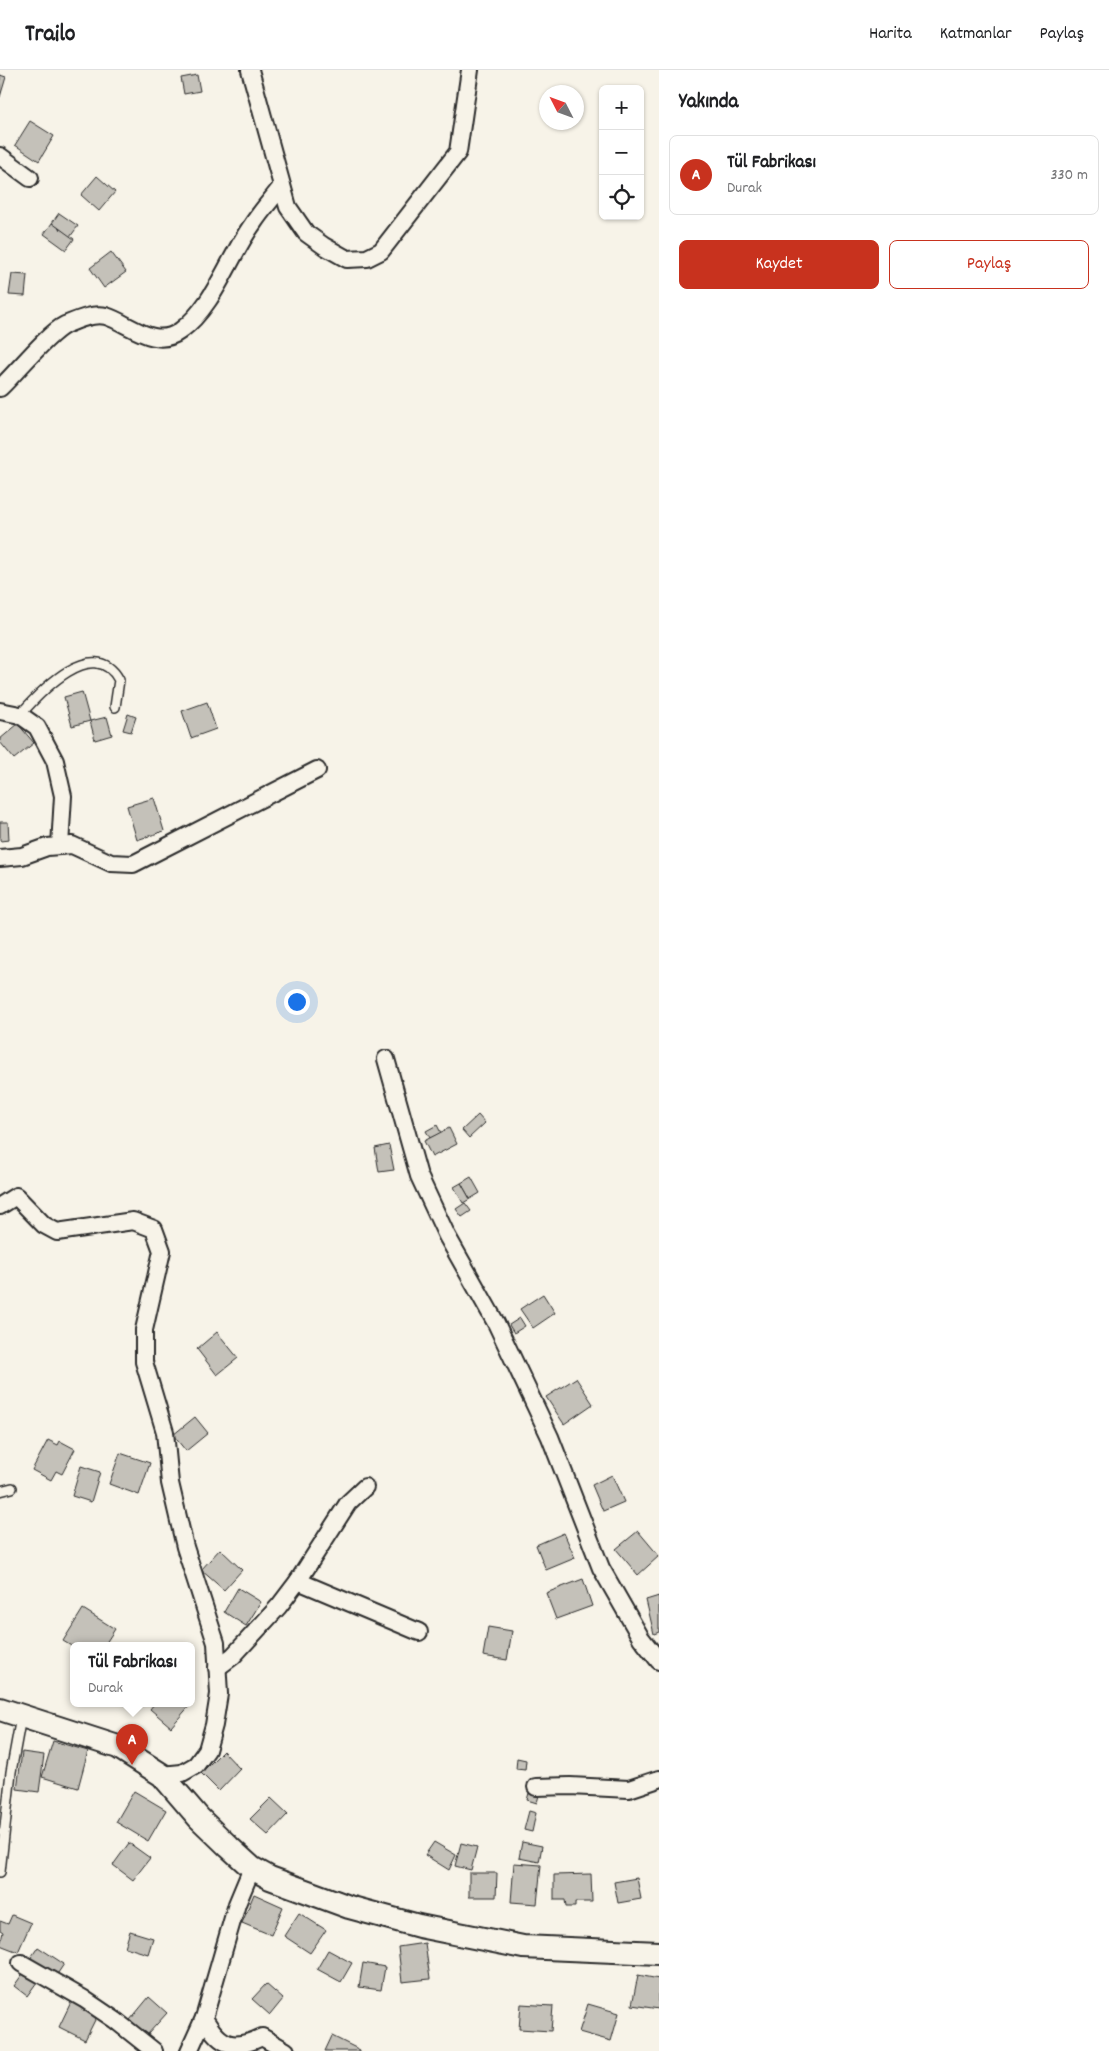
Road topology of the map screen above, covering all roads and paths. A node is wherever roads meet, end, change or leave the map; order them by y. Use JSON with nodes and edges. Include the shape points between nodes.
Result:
{"nodes":[{"id":1,"x":250,"y":70,"type":"edge"},
{"id":2,"x":470,"y":70,"type":"edge"},
{"id":3,"x":0,"y":156,"type":"edge"},
{"id":4,"x":30,"y":178,"type":"dead end"},
{"id":5,"x":282,"y":186,"type":"junction"},
{"id":6,"x":0,"y":388,"type":"edge"},
{"id":7,"x":115,"y":707,"type":"dead end"},
{"id":8,"x":0,"y":711,"type":"edge"},
{"id":9,"x":20,"y":715,"type":"junction"},
{"id":10,"x":317,"y":770,"type":"dead end"},
{"id":11,"x":60,"y":846,"type":"junction"},
{"id":12,"x":0,"y":858,"type":"edge"},
{"id":13,"x":386,"y":1059,"type":"dead end"},
{"id":14,"x":0,"y":1206,"type":"edge"},
{"id":15,"x":365,"y":1487,"type":"dead end"},
{"id":16,"x":12,"y":1488,"type":"dead end"},
{"id":17,"x":0,"y":1491,"type":"edge"},
{"id":18,"x":298,"y":1581,"type":"junction"},
{"id":19,"x":419,"y":1632,"type":"dead end"},
{"id":20,"x":659,"y":1661,"type":"edge"},
{"id":21,"x":217,"y":1668,"type":"junction"},
{"id":22,"x":0,"y":1709,"type":"edge"},
{"id":23,"x":22,"y":1714,"type":"junction"},
{"id":24,"x":162,"y":1775,"type":"junction"},
{"id":25,"x":659,"y":1779,"type":"edge"},
{"id":26,"x":536,"y":1787,"type":"dead end"},
{"id":27,"x":252,"y":1868,"type":"junction"},
{"id":28,"x":0,"y":1872,"type":"edge"},
{"id":29,"x":659,"y":1953,"type":"edge"},
{"id":30,"x":21,"y":1963,"type":"dead end"},
{"id":31,"x":204,"y":2018,"type":"junction"},
{"id":32,"x":154,"y":2051,"type":"edge"},
{"id":33,"x":189,"y":2051,"type":"edge"},
{"id":34,"x":286,"y":2051,"type":"edge"}],
"edges":[{"from":1,"to":5,"type":"street"},
{"from":2,"to":5,"type":"street","via":[[458,152],[381,251],[368,258],[347,259],[324,246],[306,233],[288,207]]},
{"from":3,"to":4,"type":"street"},
{"from":5,"to":6,"type":"street","via":[[252,225],[206,302],[179,332],[165,337],[144,335],[105,316],[78,320],[51,336]]},
{"from":7,"to":9,"type":"lane","via":[[119,680],[108,667],[93,663],[63,674]]},
{"from":8,"to":9,"type":"street"},
{"from":9,"to":11,"type":"street","via":[[38,727],[55,761],[63,796]]},
{"from":10,"to":11,"type":"street","via":[[133,864],[111,862],[72,845]]},
{"from":11,"to":12,"type":"street"},
{"from":13,"to":20,"type":"street","via":[[423,1184],[447,1236],[496,1323],[550,1437],[601,1568],[641,1638]]},
{"from":14,"to":21,"type":"street","via":[[16,1196],[44,1225],[57,1232],[133,1221],[154,1229],[162,1251],[144,1330],[144,1362],[165,1432],[170,1483],[185,1547],[216,1643]]},
{"from":15,"to":18,"type":"street","via":[[348,1503]]},
{"from":16,"to":17,"type":"lane"},
{"from":18,"to":19,"type":"street"},
{"from":18,"to":21,"type":"street","via":[[233,1656]]},
{"from":21,"to":24,"type":"street","via":[[219,1694],[207,1750],[196,1765],[182,1773]]},
{"from":22,"to":23,"type":"main road"},
{"from":23,"to":24,"type":"main road","via":[[118,1747]]},
{"from":23,"to":28,"type":"lane","via":[[11,1772]]},
{"from":24,"to":27,"type":"main road","via":[[199,1818]]},
{"from":25,"to":26,"type":"street","via":[[629,1789]]},
{"from":27,"to":29,"type":"main road","via":[[270,1878],[350,1907],[419,1926],[523,1947]]},
{"from":27,"to":31,"type":"street","via":[[237,1904]]},
{"from":30,"to":32,"type":"street","via":[[84,1999]]},
{"from":31,"to":33,"type":"street"},
{"from":31,"to":34,"type":"street","via":[[224,2048],[243,2051],[262,2037]]}]}
